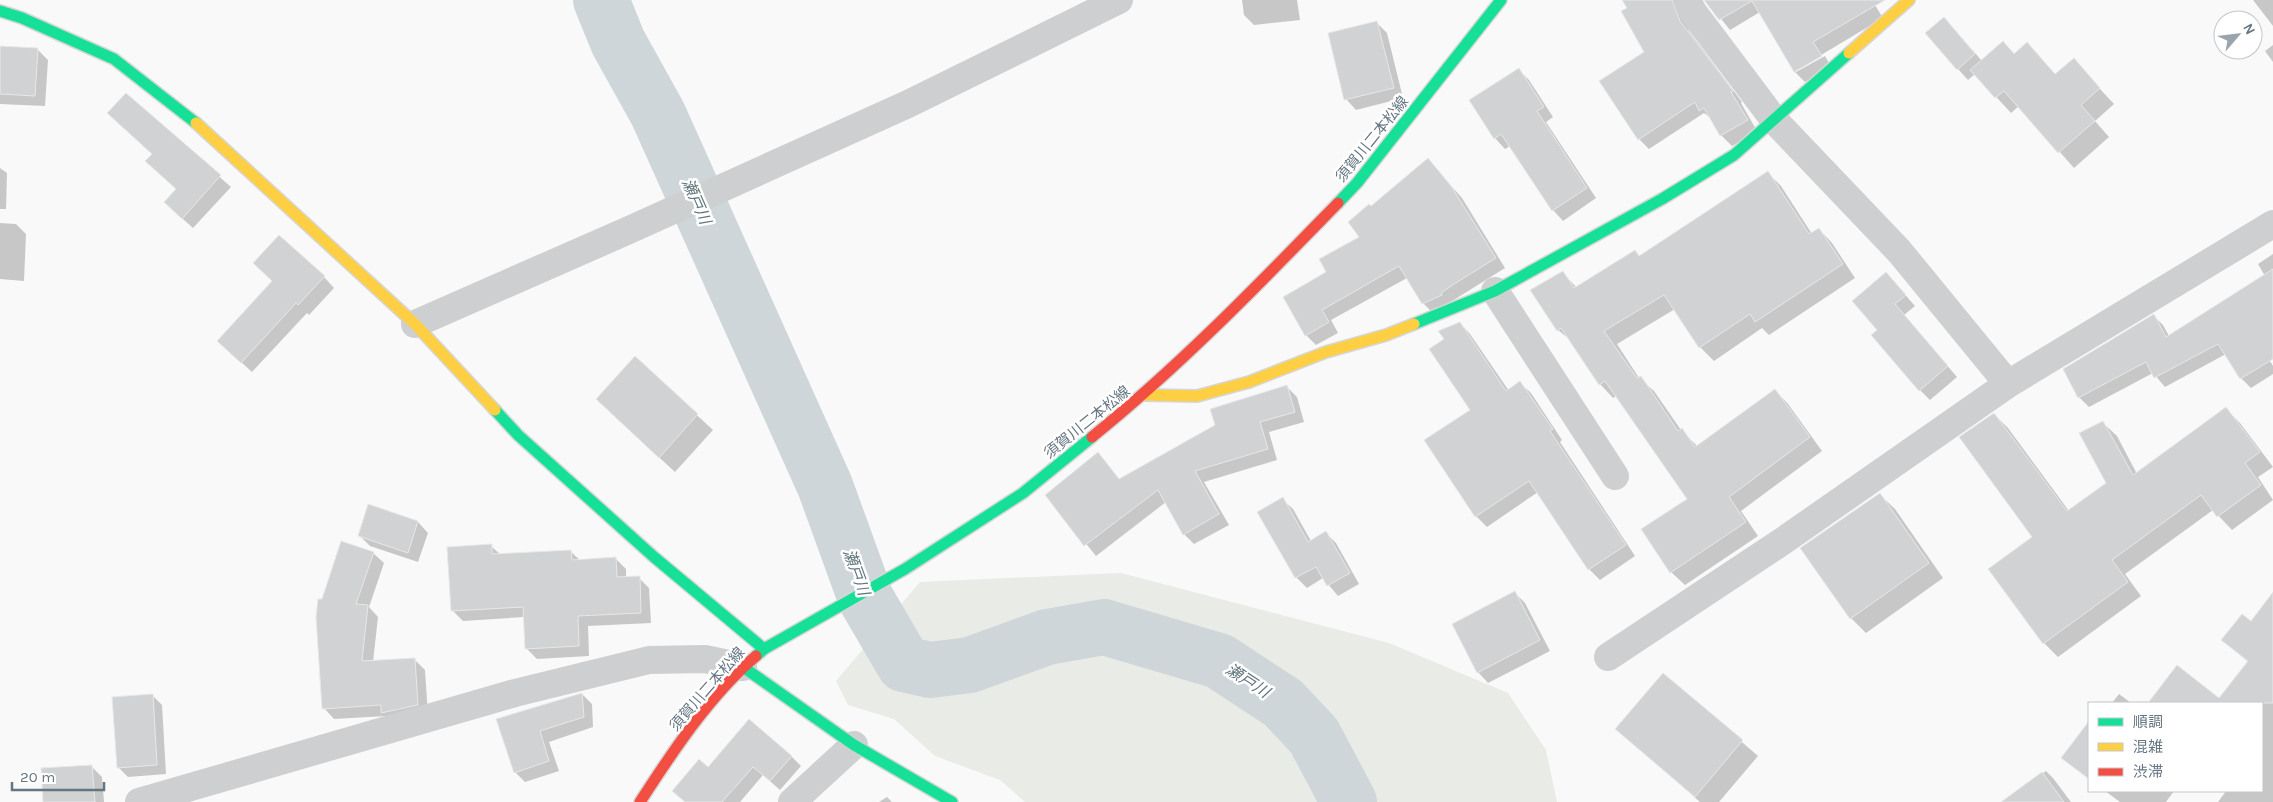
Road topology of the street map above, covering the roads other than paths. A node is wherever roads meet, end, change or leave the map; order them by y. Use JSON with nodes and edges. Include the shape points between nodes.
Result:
{"nodes":[{"id":1,"x":1119,"y":0,"type":"edge"},
{"id":2,"x":1687,"y":0,"type":"edge"},
{"id":3,"x":1909,"y":0,"type":"edge"},
{"id":4,"x":1491,"y":4,"type":"edge"},
{"id":5,"x":0,"y":11,"type":"edge"},
{"id":6,"x":1775,"y":121,"type":"junction"},
{"id":7,"x":2273,"y":224,"type":"edge"},
{"id":8,"x":1494,"y":291,"type":"junction"},
{"id":9,"x":415,"y":324,"type":"junction"},
{"id":10,"x":2008,"y":384,"type":"junction"},
{"id":11,"x":1144,"y":395,"type":"junction"},
{"id":12,"x":1614,"y":476,"type":"dead end"},
{"id":13,"x":764,"y":648,"type":"junction"},
{"id":14,"x":1608,"y":657,"type":"dead end"},
{"id":15,"x":743,"y":667,"type":"junction"},
{"id":16,"x":854,"y":745,"type":"junction"},
{"id":17,"x":139,"y":802,"type":"edge"},
{"id":18,"x":640,"y":802,"type":"edge"},
{"id":19,"x":792,"y":802,"type":"edge"},
{"id":20,"x":952,"y":802,"type":"edge"}],
"edges":[{"from":1,"to":9,"type":"street","via":[[908,104]]},
{"from":2,"to":6,"type":"street"},
{"from":3,"to":6,"type":"street"},
{"from":4,"to":11,"type":"street","name":"須賀川二本松線","via":[[1357,183],[1208,336]]},
{"from":5,"to":9,"type":"street","via":[[114,59],[190,119]]},
{"from":6,"to":8,"type":"street","via":[[1734,155],[1662,200]]},
{"from":6,"to":10,"type":"street","via":[[1899,252]]},
{"from":7,"to":10,"type":"street"},
{"from":8,"to":11,"type":"street","via":[[1386,335],[1326,352],[1249,382],[1196,396]]},
{"from":8,"to":12,"type":"street"},
{"from":9,"to":13,"type":"street","via":[[518,435],[654,557]]},
{"from":10,"to":14,"type":"street","via":[[1780,543]]},
{"from":11,"to":13,"type":"street","name":"須賀川二本松線","via":[[1023,493],[905,569]]},
{"from":13,"to":15,"type":"street","name":"須賀川二本松線"},
{"from":15,"to":16,"type":"street"},
{"from":15,"to":17,"type":"street","via":[[706,659],[650,660],[515,693]]},
{"from":15,"to":18,"type":"street","name":"須賀川二本松線","via":[[678,744]]},
{"from":16,"to":19,"type":"street"},
{"from":16,"to":20,"type":"street"}]}
